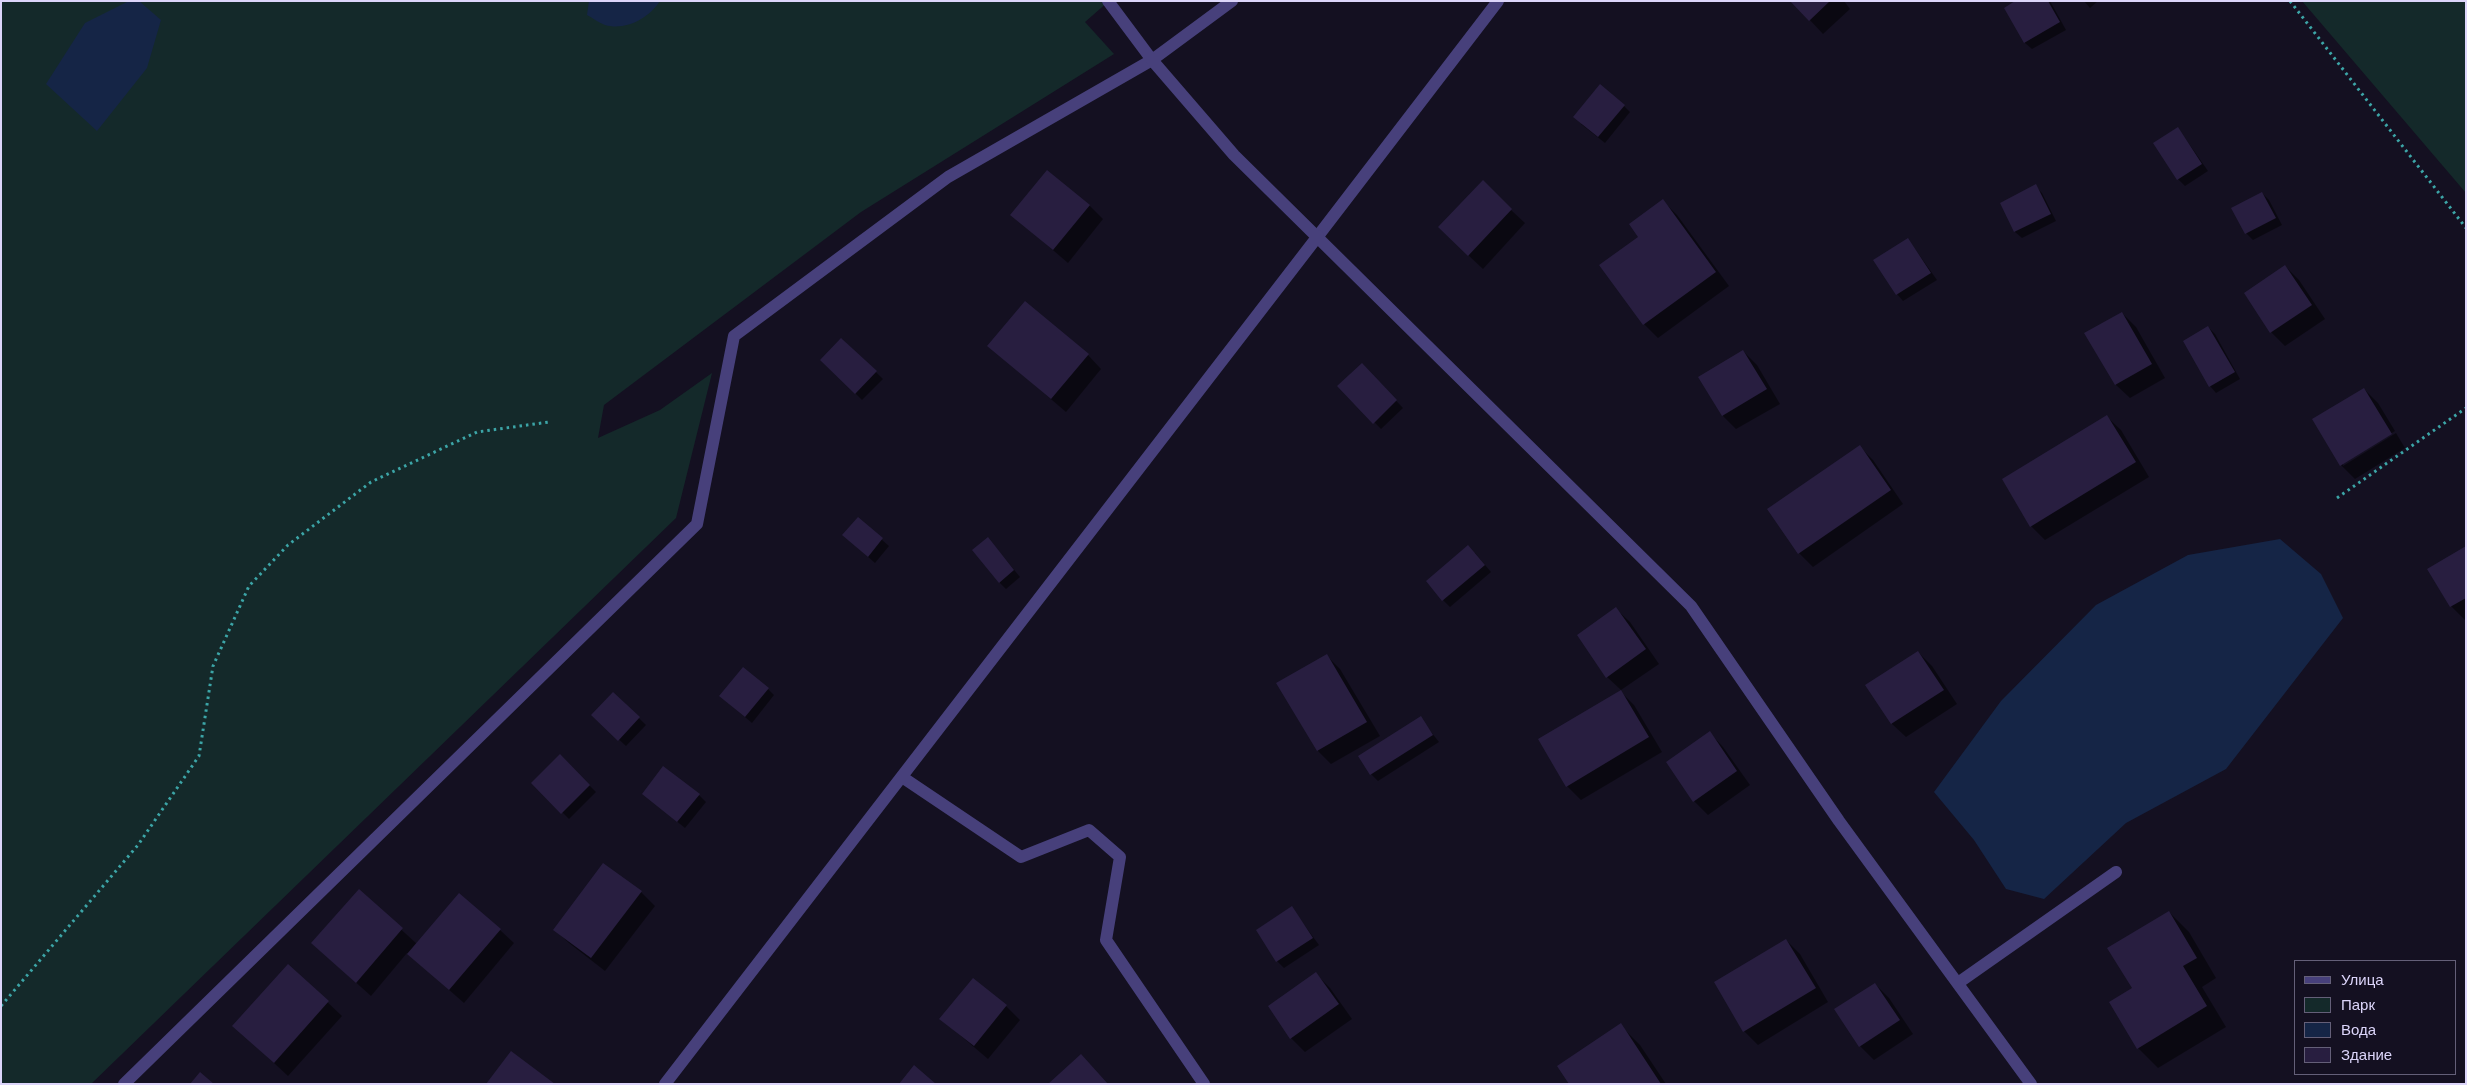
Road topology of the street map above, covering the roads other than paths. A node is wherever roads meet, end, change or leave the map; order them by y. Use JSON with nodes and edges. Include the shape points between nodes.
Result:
{"nodes":[{"id":1,"x":1108,"y":1,"type":"edge"},
{"id":2,"x":1232,"y":1,"type":"edge"},
{"id":3,"x":1498,"y":1,"type":"edge"},
{"id":4,"x":1152,"y":60,"type":"junction"},
{"id":5,"x":1318,"y":236,"type":"junction"},
{"id":6,"x":902,"y":776,"type":"junction"},
{"id":7,"x":2116,"y":872,"type":"dead end"},
{"id":8,"x":1958,"y":983,"type":"junction"},
{"id":9,"x":124,"y":1084,"type":"edge"},
{"id":10,"x":665,"y":1084,"type":"edge"},
{"id":11,"x":1203,"y":1084,"type":"edge"},
{"id":12,"x":2031,"y":1084,"type":"edge"}],
"edges":[{"from":1,"to":4,"type":"street"},
{"from":2,"to":4,"type":"street"},
{"from":3,"to":5,"type":"street"},
{"from":4,"to":5,"type":"street","via":[[1234,156]]},
{"from":4,"to":9,"type":"street","via":[[948,177],[734,336],[697,524]]},
{"from":5,"to":6,"type":"street"},
{"from":5,"to":8,"type":"street","via":[[1691,606],[1840,821]]},
{"from":6,"to":10,"type":"street"},
{"from":6,"to":11,"type":"street","via":[[1021,857],[1089,830],[1120,857],[1106,940]]},
{"from":7,"to":8,"type":"street"},
{"from":8,"to":12,"type":"street"}]}
